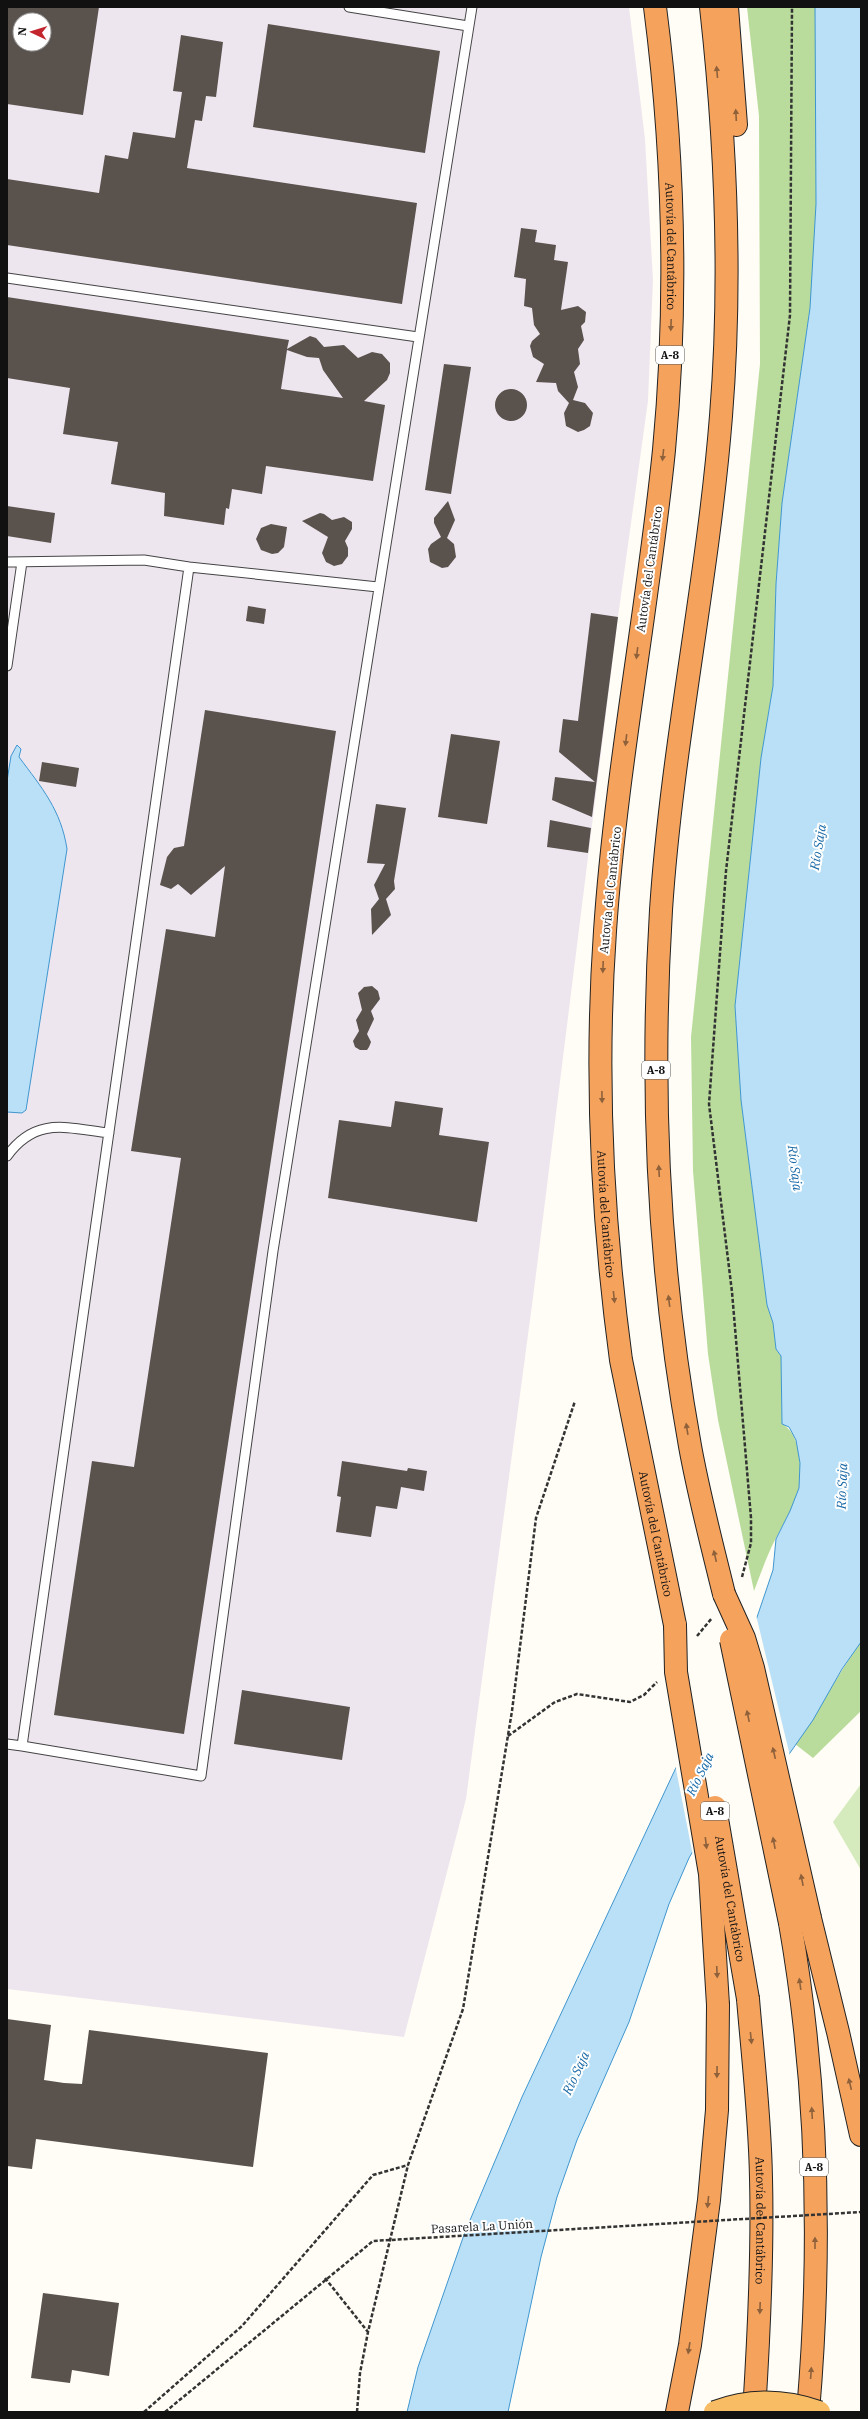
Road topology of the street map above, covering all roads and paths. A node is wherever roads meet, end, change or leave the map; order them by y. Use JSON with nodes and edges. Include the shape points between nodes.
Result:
{"nodes":[{"id":1,"x":348,"y":7,"type":"edge"},
{"id":2,"x":472,"y":7,"type":"edge"},
{"id":3,"x":650,"y":7,"type":"edge"},
{"id":4,"x":655,"y":7,"type":"edge"},
{"id":5,"x":711,"y":7,"type":"edge"},
{"id":6,"x":727,"y":7,"type":"edge"},
{"id":7,"x":792,"y":7,"type":"edge"},
{"id":8,"x":468,"y":26,"type":"junction"},
{"id":9,"x":670,"y":148,"type":"junction"},
{"id":10,"x":7,"y":278,"type":"edge"},
{"id":11,"x":418,"y":337,"type":"junction"},
{"id":12,"x":707,"y":544,"type":"junction"},
{"id":13,"x":7,"y":562,"type":"edge"},
{"id":14,"x":22,"y":562,"type":"junction"},
{"id":15,"x":189,"y":567,"type":"junction"},
{"id":16,"x":378,"y":587,"type":"junction"},
{"id":17,"x":7,"y":666,"type":"edge"},
{"id":18,"x":109,"y":1133,"type":"junction"},
{"id":19,"x":7,"y":1156,"type":"edge"},
{"id":20,"x":575,"y":1401,"type":"dead end"},
{"id":21,"x":731,"y":1589,"type":"junction"},
{"id":22,"x":713,"y":1617,"type":"dead end"},
{"id":23,"x":675,"y":1625,"type":"junction"},
{"id":24,"x":693,"y":1640,"type":"dead end"},
{"id":25,"x":658,"y":1681,"type":"dead end"},
{"id":26,"x":508,"y":1736,"type":"junction"},
{"id":27,"x":7,"y":1744,"type":"edge"},
{"id":28,"x":22,"y":1746,"type":"junction"},
{"id":29,"x":800,"y":1920,"type":"junction"},
{"id":30,"x":861,"y":2135,"type":"edge"},
{"id":31,"x":408,"y":2165,"type":"junction"},
{"id":32,"x":861,"y":2212,"type":"edge"},
{"id":33,"x":325,"y":2278,"type":"dead end"},
{"id":34,"x":368,"y":2332,"type":"junction"},
{"id":35,"x":144,"y":2412,"type":"edge"},
{"id":36,"x":165,"y":2412,"type":"edge"},
{"id":37,"x":357,"y":2412,"type":"edge"},
{"id":38,"x":677,"y":2412,"type":"edge"},
{"id":39,"x":715,"y":2412,"type":"edge"},
{"id":40,"x":754,"y":2412,"type":"edge"},
{"id":41,"x":808,"y":2412,"type":"edge"},
{"id":42,"x":819,"y":2412,"type":"edge"}],
"edges":[{"from":1,"to":8,"type":"lane"},
{"from":2,"to":8,"type":"lane"},
{"from":3,"to":9,"type":"highway"},
{"from":4,"to":9,"type":"highway","name":"Autovía del Cantábrico","number":"A-8"},
{"from":12,"to":5,"type":"highway","number":"A-8","one_way":true,"via":[[721,414],[726,281],[723,146]]},
{"from":12,"to":6,"type":"highway","one_way":true,"via":[[729,424],[739,282],[737,143]]},
{"from":7,"to":21,"type":"path","via":[[790,315],[726,871],[709,1104],[732,1292],[751,1518],[751,1543],[745,1572]]},
{"from":8,"to":11,"type":"lane"},
{"from":9,"to":23,"type":"highway","name":"Autovía del Cantábrico","number":"A-8","one_way":true,"via":[[672,257],[669,391],[659,496],[608,891],[603,962],[602,1052],[606,1203],[616,1318],[622,1360]]},
{"from":10,"to":11,"type":"lane"},
{"from":11,"to":16,"type":"lane"},
{"from":21,"to":12,"type":"highway","number":"A-8","one_way":true,"via":[[690,1446],[676,1352],[664,1249],[656,1080],[656,994],[662,904],[685,702]]},
{"from":13,"to":14,"type":"lane"},
{"from":14,"to":15,"type":"lane","via":[[144,560]]},
{"from":14,"to":17,"type":"lane"},
{"from":15,"to":16,"type":"lane"},
{"from":15,"to":18,"type":"lane"},
{"from":16,"to":28,"type":"lane","via":[[273,1251],[202,1776]]},
{"from":18,"to":19,"type":"lane","via":[[62,1127],[37,1129],[15,1145]]},
{"from":18,"to":28,"type":"lane"},
{"from":20,"to":26,"type":"path","via":[[536,1518]]},
{"from":29,"to":21,"type":"highway","number":"A-8","one_way":true,"bridge":true},
{"from":22,"to":24,"type":"path"},
{"from":23,"to":38,"type":"highway","one_way":true,"bridge":true,"via":[[676,1672],[710,1874],[718,2005],[717,2110],[709,2200],[690,2345]]},
{"from":23,"to":40,"type":"highway","name":"Autovía del Cantábrico","number":"A-8","one_way":true,"bridge":true,"via":[[724,1852],[748,1999],[756,2081],[761,2178],[759,2327]]},
{"from":25,"to":26,"type":"path","via":[[630,1702],[577,1694],[555,1702]]},
{"from":26,"to":31,"type":"path","via":[[463,2009]]},
{"from":27,"to":28,"type":"lane"},
{"from":30,"to":29,"type":"highway","one_way":true,"via":[[838,2032]]},
{"from":41,"to":29,"type":"highway","number":"A-8","one_way":true,"via":[[816,2253],[814,2155]]},
{"from":31,"to":34,"type":"path"},
{"from":31,"to":35,"type":"path","via":[[374,2175],[242,2326]]},
{"from":32,"to":36,"type":"path","name":"Pasarela La Unión","bridge":true,"via":[[373,2241]]},
{"from":33,"to":34,"type":"path"},
{"from":34,"to":37,"type":"path","via":[[360,2373]]},
{"from":39,"to":42,"type":"highway","bridge":true,"via":[[742,2404],[768,2402],[794,2405]]}]}
